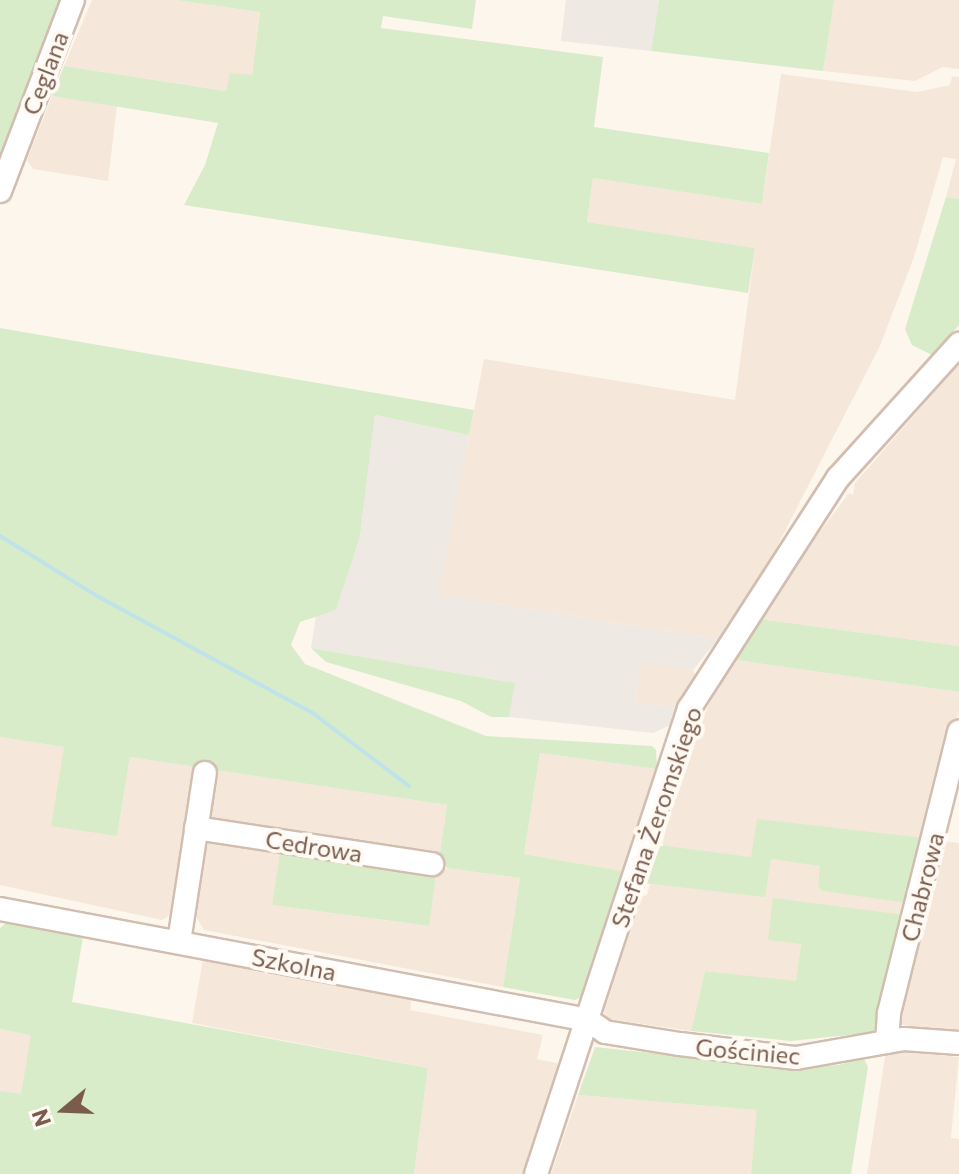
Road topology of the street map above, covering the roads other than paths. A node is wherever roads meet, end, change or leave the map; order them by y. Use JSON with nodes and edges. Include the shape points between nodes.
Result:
{"nodes":[{"id":1,"x":73,"y":0,"type":"edge"},
{"id":2,"x":0,"y":191,"type":"edge"},
{"id":3,"x":959,"y":344,"type":"edge"},
{"id":4,"x":959,"y":732,"type":"edge"},
{"id":5,"x":205,"y":773,"type":"dead end"},
{"id":6,"x":954,"y":777,"type":"edge"},
{"id":7,"x":196,"y":828,"type":"junction"},
{"id":8,"x":432,"y":864,"type":"dead end"},
{"id":9,"x":0,"y":909,"type":"edge"},
{"id":10,"x":179,"y":942,"type":"junction"},
{"id":11,"x":588,"y":1020,"type":"junction"},
{"id":12,"x":887,"y":1042,"type":"junction"},
{"id":13,"x":959,"y":1043,"type":"edge"},
{"id":14,"x":536,"y":1174,"type":"edge"}],
"edges":[{"from":1,"to":2,"type":"street","name":"Ceglana"},
{"from":3,"to":11,"type":"street","name":"Stefana Żeromskiego","via":[[838,478],[689,709]]},
{"from":4,"to":6,"type":"street","name":"Chabrowa"},
{"from":5,"to":7,"type":"street"},
{"from":6,"to":12,"type":"street","name":"Chabrowa","via":[[889,1013]]},
{"from":7,"to":8,"type":"street","name":"Cedrowa"},
{"from":7,"to":10,"type":"street"},
{"from":9,"to":10,"type":"street","name":"Szkolna"},
{"from":10,"to":11,"type":"street","name":"Szkolna"},
{"from":11,"to":12,"type":"street","name":"Gościniec","via":[[605,1032],[778,1057],[821,1056]]},
{"from":11,"to":14,"type":"street","name":"Stefana Żeromskiego"},
{"from":12,"to":13,"type":"street","name":"Gościniec"}]}
